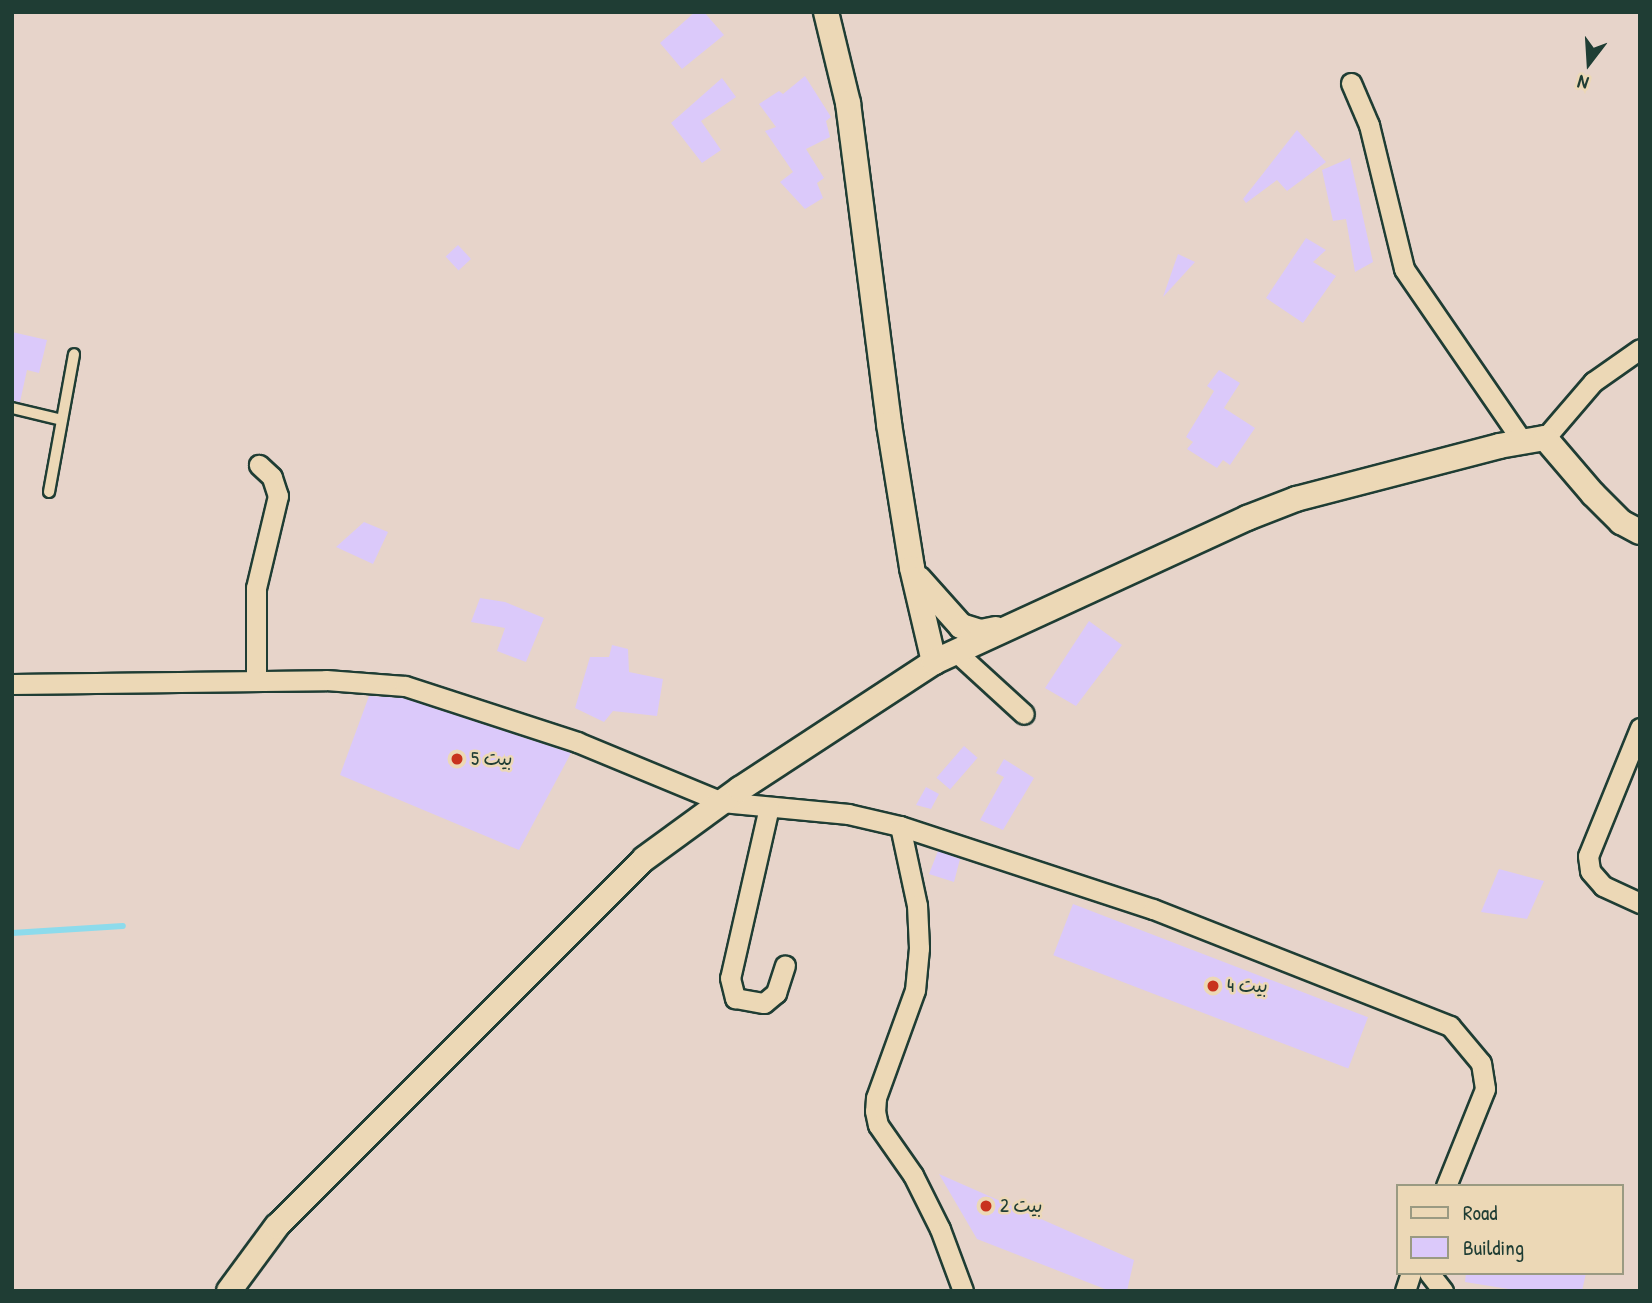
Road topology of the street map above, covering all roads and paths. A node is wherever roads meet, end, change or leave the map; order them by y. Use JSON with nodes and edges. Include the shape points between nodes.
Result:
{"nodes":[{"id":1,"x":826,"y":12,"type":"edge"},
{"id":2,"x":1351,"y":83,"type":"dead end"},
{"id":3,"x":1640,"y":349,"type":"edge"},
{"id":4,"x":74,"y":354,"type":"dead end"},
{"id":5,"x":12,"y":408,"type":"edge"},
{"id":6,"x":62,"y":420,"type":"junction"},
{"id":7,"x":1534,"y":440,"type":"junction"},
{"id":8,"x":259,"y":464,"type":"dead end"},
{"id":9,"x":49,"y":492,"type":"dead end"},
{"id":10,"x":1637,"y":534,"type":"edge"},
{"id":11,"x":911,"y":562,"type":"junction"},
{"id":12,"x":1000,"y":629,"type":"junction"},
{"id":13,"x":945,"y":656,"type":"junction"},
{"id":14,"x":256,"y":681,"type":"junction"},
{"id":15,"x":12,"y":684,"type":"edge"},
{"id":16,"x":1024,"y":714,"type":"dead end"},
{"id":17,"x":1640,"y":728,"type":"edge"},
{"id":18,"x":722,"y":802,"type":"junction"},
{"id":19,"x":769,"y":807,"type":"junction"},
{"id":20,"x":900,"y":825,"type":"junction"},
{"id":21,"x":1640,"y":903,"type":"edge"},
{"id":22,"x":785,"y":965,"type":"dead end"},
{"id":23,"x":1447,"y":1184,"type":"edge"},
{"id":24,"x":1431,"y":1275,"type":"edge"},
{"id":25,"x":229,"y":1291,"type":"edge"},
{"id":26,"x":963,"y":1291,"type":"edge"},
{"id":27,"x":1443,"y":1291,"type":"edge"}],
"edges":[{"from":1,"to":11,"type":"street","via":[[856,149]]},
{"from":2,"to":7,"type":"street","via":[[1369,125],[1404,269]]},
{"from":3,"to":7,"type":"street","via":[[1593,382]]},
{"from":4,"to":6,"type":"lane"},
{"from":5,"to":6,"type":"lane"},
{"from":6,"to":9,"type":"lane"},
{"from":7,"to":10,"type":"street"},
{"from":7,"to":12,"type":"street","via":[[1296,499]]},
{"from":8,"to":14,"type":"street","via":[[272,477],[278,496],[256,588]]},
{"from":11,"to":12,"type":"street","via":[[924,589],[961,626],[981,632]]},
{"from":11,"to":13,"type":"street"},
{"from":12,"to":13,"type":"street"},
{"from":13,"to":16,"type":"street"},
{"from":13,"to":18,"type":"street"},
{"from":14,"to":15,"type":"street"},
{"from":14,"to":18,"type":"street","via":[[405,686],[577,742]]},
{"from":17,"to":21,"type":"street","via":[[1588,856],[1590,871],[1602,886]]},
{"from":18,"to":19,"type":"street"},
{"from":18,"to":25,"type":"street","via":[[643,859],[277,1226]]},
{"from":19,"to":20,"type":"street","via":[[848,814]]},
{"from":19,"to":22,"type":"street","via":[[730,978],[735,998],[764,1003],[776,993]]},
{"from":20,"to":23,"type":"street","via":[[1153,909],[1450,1026],[1481,1063],[1485,1089]]},
{"from":20,"to":26,"type":"street","via":[[916,905],[919,948],[915,990],[875,1111],[878,1125],[913,1175],[940,1229]]},
{"from":24,"to":27,"type":"street"}]}
